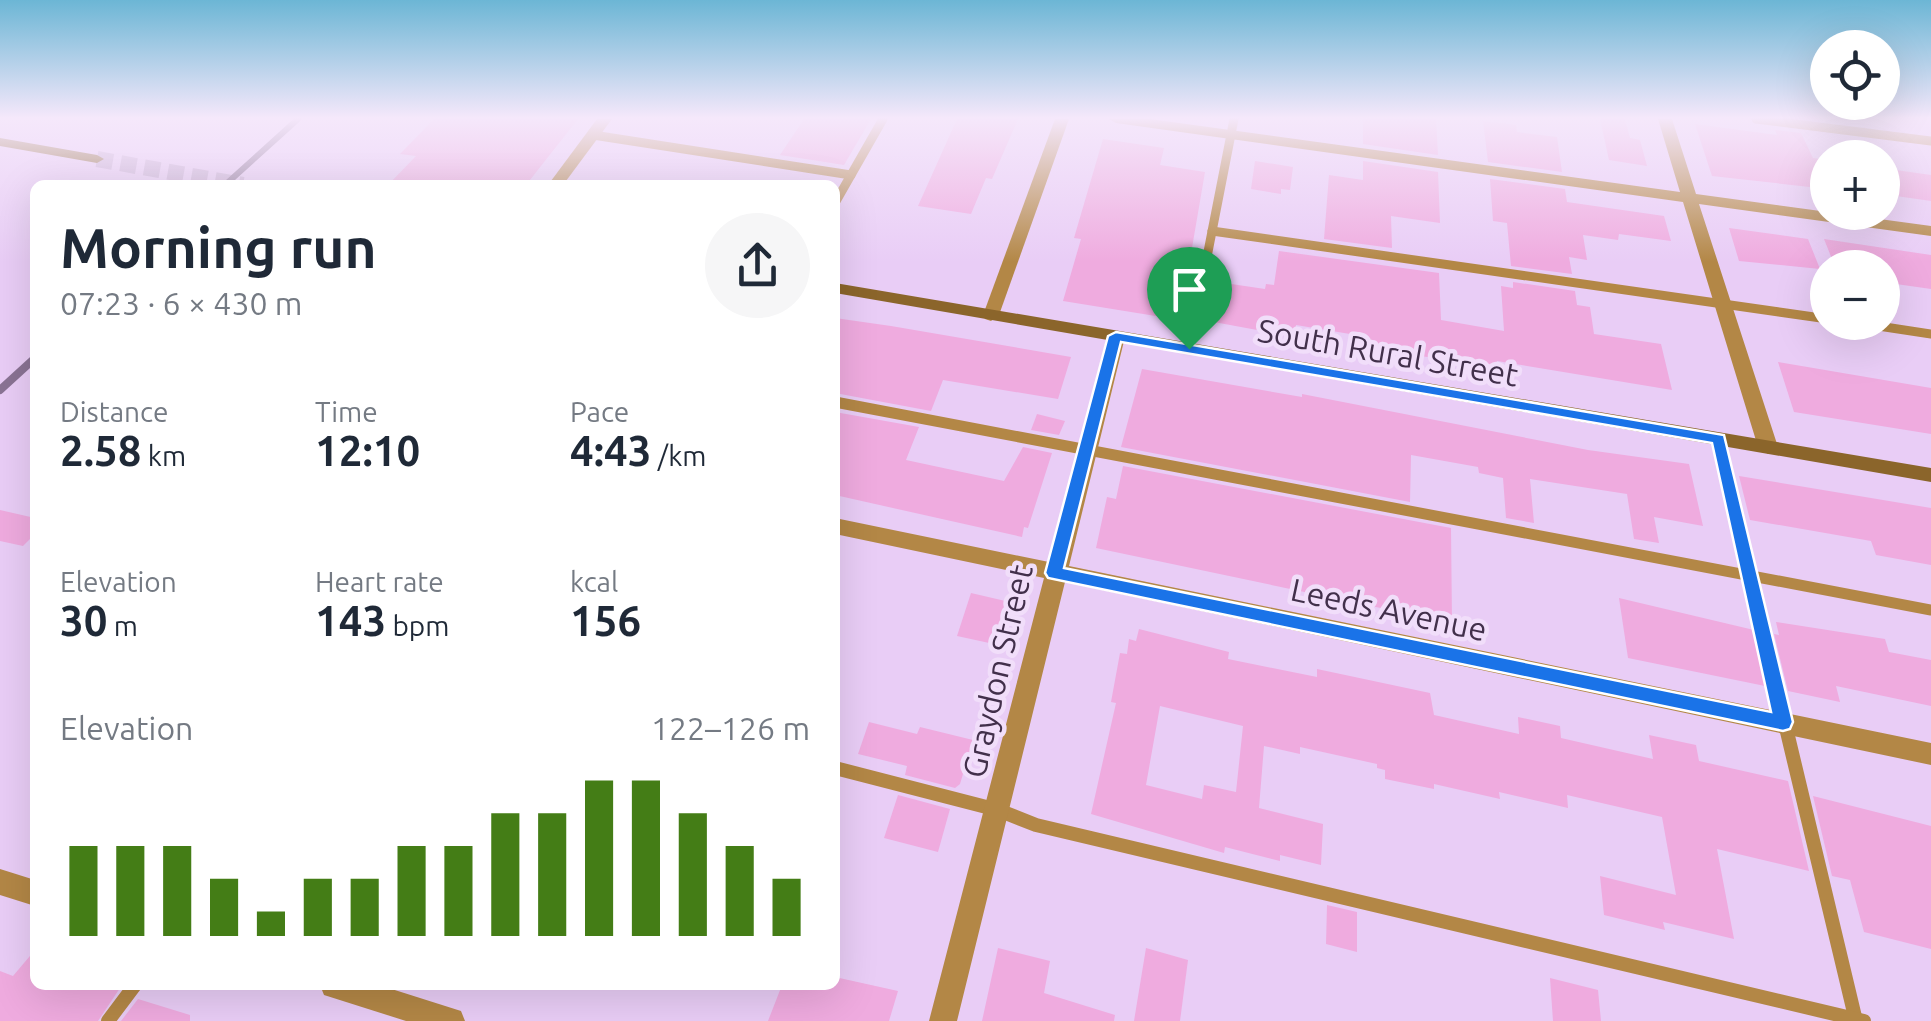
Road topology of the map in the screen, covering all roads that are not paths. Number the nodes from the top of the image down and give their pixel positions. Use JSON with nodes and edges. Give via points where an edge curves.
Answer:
{"nodes":[{"id":1,"x":68,"y":167,"type":"edge"},
{"id":2,"x":797,"y":167,"type":"edge"},
{"id":3,"x":856,"y":167,"type":"edge"},
{"id":4,"x":1045,"y":167,"type":"edge"},
{"id":5,"x":1224,"y":167,"type":"edge"},
{"id":6,"x":1488,"y":167,"type":"edge"},
{"id":7,"x":1680,"y":167,"type":"edge"},
{"id":8,"x":81,"y":169,"type":"tunnel mouth"},
{"id":9,"x":851,"y":175,"type":"junction"},
{"id":10,"x":840,"y":194,"type":"edge"},
{"id":11,"x":1690,"y":198,"type":"junction"},
{"id":12,"x":1212,"y":231,"type":"junction"},
{"id":13,"x":1931,"y":231,"type":"edge"},
{"id":14,"x":840,"y":289,"type":"edge"},
{"id":15,"x":1723,"y":303,"type":"junction"},
{"id":16,"x":991,"y":315,"type":"junction"},
{"id":17,"x":1810,"y":316,"type":"edge"},
{"id":18,"x":1900,"y":329,"type":"edge"},
{"id":19,"x":1931,"y":334,"type":"edge"},
{"id":20,"x":1116,"y":336,"type":"junction"},
{"id":21,"x":1189,"y":349,"type":"junction"},
{"id":22,"x":840,"y":403,"type":"edge"},
{"id":23,"x":1718,"y":438,"type":"junction"},
{"id":24,"x":1768,"y":447,"type":"junction"},
{"id":25,"x":1088,"y":450,"type":"junction"},
{"id":26,"x":1931,"y":475,"type":"edge"},
{"id":27,"x":840,"y":527,"type":"edge"},
{"id":28,"x":1054,"y":573,"type":"junction"},
{"id":29,"x":1750,"y":574,"type":"junction"},
{"id":30,"x":1931,"y":610,"type":"edge"},
{"id":31,"x":1783,"y":722,"type":"junction"},
{"id":32,"x":1931,"y":754,"type":"edge"},
{"id":33,"x":840,"y":769,"type":"edge"},
{"id":34,"x":998,"y":810,"type":"junction"},
{"id":35,"x":0,"y":882,"type":"edge"},
{"id":36,"x":30,"y":891,"type":"edge"},
{"id":37,"x":131,"y":990,"type":"edge"},
{"id":38,"x":350,"y":990,"type":"edge"},
{"id":39,"x":1858,"y":1020,"type":"edge"},
{"id":40,"x":108,"y":1021,"type":"edge"},
{"id":41,"x":451,"y":1021,"type":"edge"},
{"id":42,"x":943,"y":1021,"type":"edge"}],
"edges":[{"from":1,"to":8,"type":"main road"},
{"from":2,"to":9,"type":"lane"},
{"from":3,"to":9,"type":"lane"},
{"from":4,"to":16,"type":"street"},
{"from":5,"to":12,"type":"lane"},
{"from":6,"to":11,"type":"street"},
{"from":7,"to":11,"type":"street"},
{"from":9,"to":10,"type":"lane"},
{"from":11,"to":13,"type":"street"},
{"from":11,"to":15,"type":"street"},
{"from":12,"to":15,"type":"lane"},
{"from":12,"to":21,"type":"lane"},
{"from":14,"to":16,"type":"main road","name":"South Rural Street"},
{"from":15,"to":17,"type":"lane"},
{"from":15,"to":24,"type":"street"},
{"from":16,"to":20,"type":"main road","name":"South Rural Street"},
{"from":18,"to":19,"type":"lane"},
{"from":20,"to":21,"type":"main road","name":"South Rural Street"},
{"from":20,"to":25,"type":"street","name":"Graydon Street"},
{"from":21,"to":23,"type":"main road","name":"South Rural Street"},
{"from":22,"to":25,"type":"lane"},
{"from":23,"to":24,"type":"main road","name":"South Rural Street"},
{"from":23,"to":29,"type":"lane"},
{"from":24,"to":26,"type":"main road","name":"South Rural Street"},
{"from":25,"to":28,"type":"street","name":"Graydon Street"},
{"from":25,"to":29,"type":"lane"},
{"from":27,"to":28,"type":"street","name":"Leeds Avenue"},
{"from":28,"to":31,"type":"street","name":"Leeds Avenue"},
{"from":28,"to":34,"type":"street","name":"Graydon Street"},
{"from":29,"to":30,"type":"lane"},
{"from":29,"to":31,"type":"lane"},
{"from":31,"to":32,"type":"street","name":"Leeds Avenue"},
{"from":31,"to":39,"type":"lane"},
{"from":33,"to":34,"type":"lane"},
{"from":34,"to":39,"type":"lane","via":[[1055,830]]},
{"from":34,"to":42,"type":"street","name":"Graydon Street"},
{"from":35,"to":36,"type":"street"},
{"from":37,"to":40,"type":"lane"},
{"from":38,"to":41,"type":"street"}]}
